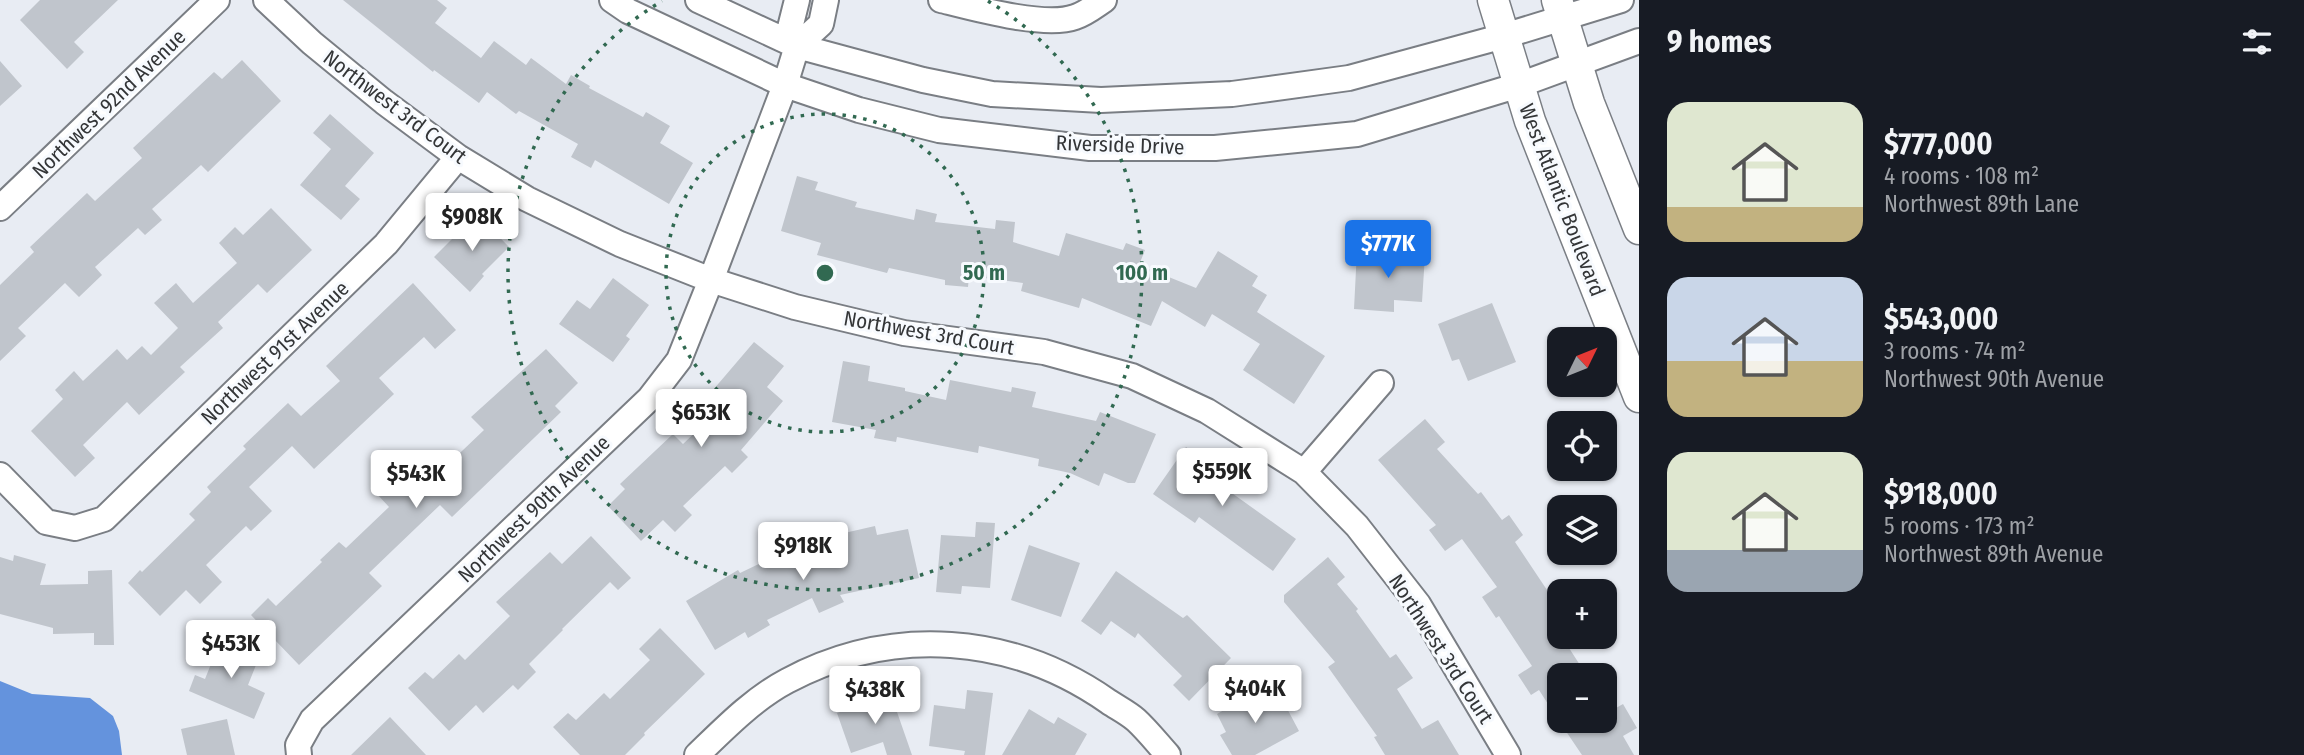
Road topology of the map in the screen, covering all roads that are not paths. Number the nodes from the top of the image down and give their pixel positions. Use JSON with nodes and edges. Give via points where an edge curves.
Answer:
{"nodes":[{"id":1,"x":217,"y":0,"type":"edge"},
{"id":2,"x":266,"y":0,"type":"edge"},
{"id":3,"x":612,"y":0,"type":"edge"},
{"id":4,"x":698,"y":0,"type":"edge"},
{"id":5,"x":797,"y":0,"type":"edge"},
{"id":6,"x":826,"y":0,"type":"edge"},
{"id":7,"x":940,"y":0,"type":"edge"},
{"id":8,"x":1104,"y":0,"type":"edge"},
{"id":9,"x":1493,"y":0,"type":"edge"},
{"id":10,"x":1622,"y":0,"type":"edge"},
{"id":11,"x":1559,"y":9,"type":"edge"},
{"id":12,"x":1504,"y":36,"type":"junction"},
{"id":13,"x":1639,"y":41,"type":"edge"},
{"id":14,"x":797,"y":46,"type":"junction"},
{"id":15,"x":1577,"y":64,"type":"junction"},
{"id":16,"x":785,"y":85,"type":"junction"},
{"id":17,"x":1518,"y":85,"type":"junction"},
{"id":18,"x":457,"y":157,"type":"junction"},
{"id":19,"x":0,"y":208,"type":"edge"},
{"id":20,"x":1639,"y":229,"type":"edge"},
{"id":21,"x":712,"y":280,"type":"junction"},
{"id":22,"x":1381,"y":383,"type":"dead end"},
{"id":23,"x":1639,"y":397,"type":"edge"},
{"id":24,"x":1304,"y":472,"type":"junction"},
{"id":25,"x":0,"y":475,"type":"edge"},
{"id":26,"x":299,"y":750,"type":"edge"},
{"id":27,"x":697,"y":755,"type":"edge"},
{"id":28,"x":1168,"y":755,"type":"edge"},
{"id":29,"x":1508,"y":755,"type":"edge"}],
"edges":[{"from":1,"to":19,"type":"street","name":"Northwest 92nd Avenue"},
{"from":2,"to":18,"type":"street","name":"Northwest 3rd Court","via":[[312,43]]},
{"from":3,"to":16,"type":"street","name":"Riverside Drive"},
{"from":4,"to":14,"type":"street","name":"Riverside Drive"},
{"from":5,"to":14,"type":"street","via":[[790,28]]},
{"from":6,"to":14,"type":"street","via":[[821,24]]},
{"from":7,"to":8,"type":"street","via":[[1052,20],[1076,17]]},
{"from":9,"to":12,"type":"main road","name":"West Atlantic Boulevard"},
{"from":10,"to":11,"type":"street","name":"Riverside Drive"},
{"from":11,"to":12,"type":"street","name":"Riverside Drive"},
{"from":11,"to":15,"type":"main road"},
{"from":12,"to":14,"type":"street","name":"Riverside Drive","via":[[1349,78],[1232,94],[1101,100],[992,94]]},
{"from":12,"to":17,"type":"main road","name":"West Atlantic Boulevard"},
{"from":13,"to":15,"type":"street","name":"Riverside Drive"},
{"from":14,"to":16,"type":"street","name":"Northwest 90th Avenue"},
{"from":15,"to":17,"type":"street","name":"Riverside Drive"},
{"from":15,"to":20,"type":"main road"},
{"from":16,"to":17,"type":"street","name":"Riverside Drive","via":[[939,130],[1090,148],[1215,148],[1357,134]]},
{"from":16,"to":21,"type":"street","name":"Northwest 90th Avenue"},
{"from":17,"to":23,"type":"main road","name":"West Atlantic Boulevard"},
{"from":18,"to":21,"type":"street","name":"Northwest 3rd Court","via":[[527,199],[620,244]]},
{"from":18,"to":25,"type":"street","name":"Northwest 91st Avenue","via":[[386,244],[104,519],[75,528],[46,522]]},
{"from":21,"to":24,"type":"street","name":"Northwest 3rd Court","via":[[795,307],[892,330],[1044,352],[1132,376],[1208,411]]},
{"from":21,"to":26,"type":"street","name":"Northwest 90th Avenue","via":[[679,359],[649,399],[312,720]]},
{"from":22,"to":24,"type":"street"},
{"from":24,"to":29,"type":"street","name":"Northwest 3rd Court","via":[[1357,526],[1418,604]]},
{"from":27,"to":28,"type":"street","via":[[738,715],[785,681],[839,657],[899,645],[949,644],[1035,662],[1082,683],[1135,720]]}]}
